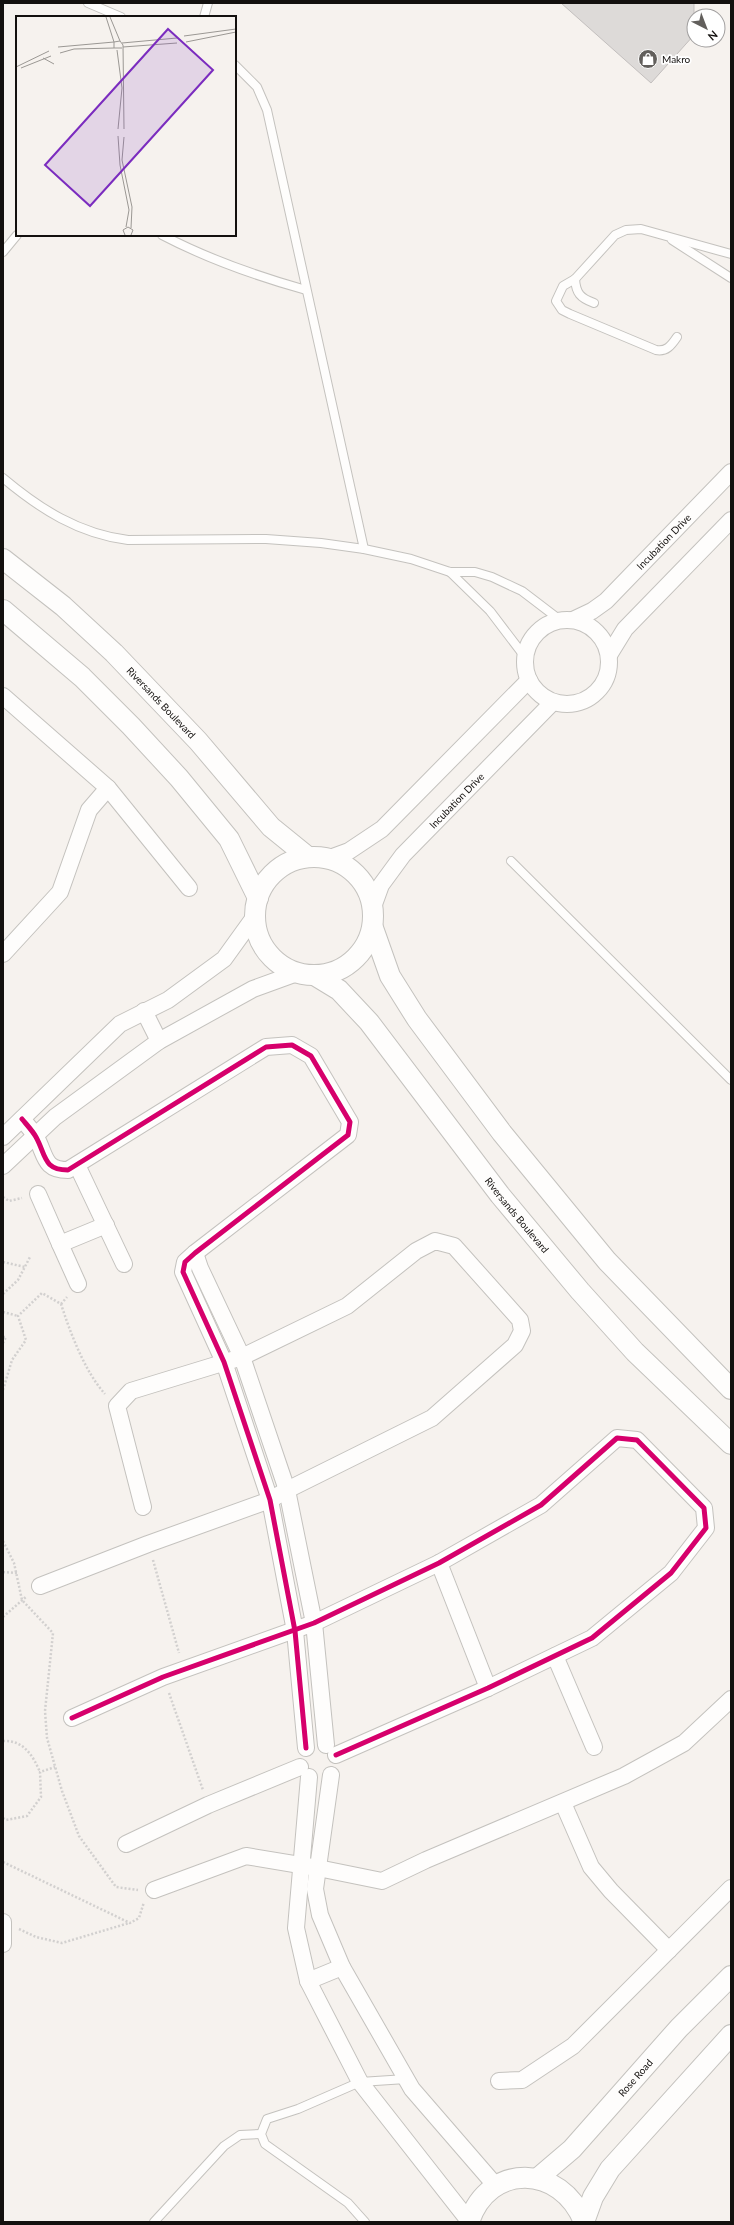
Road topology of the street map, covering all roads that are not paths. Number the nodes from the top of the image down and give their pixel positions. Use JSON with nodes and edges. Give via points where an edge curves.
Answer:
{"nodes":[{"id":1,"x":88,"y":3,"type":"edge"},
{"id":2,"x":208,"y":3,"type":"edge"},
{"id":3,"x":119,"y":16,"type":"edge"},
{"id":4,"x":204,"y":16,"type":"edge"},
{"id":5,"x":236,"y":66,"type":"edge"},
{"id":6,"x":16,"y":236,"type":"edge"},
{"id":7,"x":164,"y":236,"type":"edge"},
{"id":8,"x":665,"y":236,"type":"junction"},
{"id":9,"x":3,"y":252,"type":"edge"},
{"id":10,"x":731,"y":254,"type":"edge"},
{"id":11,"x":731,"y":278,"type":"edge"},
{"id":12,"x":575,"y":279,"type":"junction"},
{"id":13,"x":306,"y":290,"type":"junction"},
{"id":14,"x":594,"y":303,"type":"dead end"},
{"id":15,"x":676,"y":337,"type":"dead end"},
{"id":16,"x":731,"y":472,"type":"edge"},
{"id":17,"x":3,"y":478,"type":"edge"},
{"id":18,"x":731,"y":520,"type":"edge"},
{"id":19,"x":364,"y":549,"type":"junction"},
{"id":20,"x":3,"y":559,"type":"edge"},
{"id":21,"x":450,"y":572,"type":"junction"},
{"id":22,"x":3,"y":610,"type":"edge"},
{"id":23,"x":566,"y":620,"type":"junction"},
{"id":24,"x":609,"y":654,"type":"junction"},
{"id":25,"x":525,"y":657,"type":"junction"},
{"id":26,"x":529,"y":680,"type":"junction"},
{"id":27,"x":3,"y":696,"type":"edge"},
{"id":28,"x":553,"y":702,"type":"junction"},
{"id":29,"x":108,"y":788,"type":"junction"},
{"id":30,"x":308,"y":857,"type":"junction"},
{"id":31,"x":330,"y":858,"type":"junction"},
{"id":32,"x":511,"y":861,"type":"dead end"},
{"id":33,"x":189,"y":888,"type":"dead end"},
{"id":34,"x":257,"y":907,"type":"junction"},
{"id":35,"x":373,"y":907,"type":"junction"},
{"id":36,"x":373,"y":928,"type":"junction"},
{"id":37,"x":3,"y":954,"type":"edge"},
{"id":38,"x":306,"y":974,"type":"junction"},
{"id":39,"x":144,"y":1011,"type":"junction"},
{"id":40,"x":159,"y":1041,"type":"junction"},
{"id":41,"x":731,"y":1080,"type":"edge"},
{"id":42,"x":22,"y":1119,"type":"junction"},
{"id":43,"x":35,"y":1135,"type":"junction"},
{"id":44,"x":3,"y":1137,"type":"edge"},
{"id":45,"x":77,"y":1165,"type":"junction"},
{"id":46,"x":3,"y":1166,"type":"edge"},
{"id":47,"x":38,"y":1194,"type":"dead end"},
{"id":48,"x":106,"y":1225,"type":"junction"},
{"id":49,"x":60,"y":1244,"type":"junction"},
{"id":50,"x":195,"y":1253,"type":"junction"},
{"id":51,"x":124,"y":1264,"type":"dead end"},
{"id":52,"x":78,"y":1284,"type":"dead end"},
{"id":53,"x":242,"y":1357,"type":"junction"},
{"id":54,"x":224,"y":1362,"type":"junction"},
{"id":55,"x":731,"y":1389,"type":"edge"},
{"id":56,"x":731,"y":1444,"type":"edge"},
{"id":57,"x":287,"y":1490,"type":"junction"},
{"id":58,"x":270,"y":1500,"type":"junction"},
{"id":59,"x":143,"y":1507,"type":"dead end"},
{"id":60,"x":439,"y":1563,"type":"junction"},
{"id":61,"x":40,"y":1586,"type":"road end"},
{"id":62,"x":314,"y":1623,"type":"junction"},
{"id":63,"x":295,"y":1631,"type":"junction"},
{"id":64,"x":555,"y":1656,"type":"junction"},
{"id":65,"x":488,"y":1688,"type":"junction"},
{"id":66,"x":731,"y":1699,"type":"edge"},
{"id":67,"x":72,"y":1718,"type":"dead end"},
{"id":68,"x":594,"y":1747,"type":"dead end"},
{"id":69,"x":306,"y":1748,"type":"junction"},
{"id":70,"x":331,"y":1750,"type":"junction"},
{"id":71,"x":304,"y":1772,"type":"junction"},
{"id":72,"x":331,"y":1775,"type":"junction"},
{"id":73,"x":563,"y":1802,"type":"junction"},
{"id":74,"x":126,"y":1844,"type":"dead end"},
{"id":75,"x":300,"y":1866,"type":"junction"},
{"id":76,"x":318,"y":1868,"type":"junction"},
{"id":77,"x":731,"y":1888,"type":"edge"},
{"id":78,"x":150,"y":1894,"type":"road end"},
{"id":79,"x":3,"y":1922,"type":"edge"},
{"id":80,"x":3,"y":1944,"type":"edge"},
{"id":81,"x":669,"y":1950,"type":"junction"},
{"id":82,"x":342,"y":1966,"type":"junction"},
{"id":83,"x":731,"y":1976,"type":"edge"},
{"id":84,"x":308,"y":1981,"type":"junction"},
{"id":85,"x":731,"y":2035,"type":"edge"},
{"id":86,"x":406,"y":2079,"type":"junction"},
{"id":87,"x":499,"y":2080,"type":"dead end"},
{"id":88,"x":360,"y":2082,"type":"junction"},
{"id":89,"x":261,"y":2134,"type":"junction"},
{"id":90,"x":538,"y":2178,"type":"junction"},
{"id":91,"x":496,"y":2186,"type":"junction"},
{"id":92,"x":154,"y":2222,"type":"edge"},
{"id":93,"x":365,"y":2222,"type":"edge"},
{"id":94,"x":469,"y":2222,"type":"edge"},
{"id":95,"x":584,"y":2222,"type":"edge"}],
"edges":[{"from":1,"to":3,"type":"lane"},
{"from":2,"to":4,"type":"lane"},
{"from":5,"to":13,"type":"lane","via":[[257,87],[267,110]]},
{"from":6,"to":9,"type":"lane"},
{"from":7,"to":13,"type":"lane","via":[[261,278]]},
{"from":8,"to":10,"type":"lane"},
{"from":8,"to":11,"type":"lane"},
{"from":8,"to":12,"type":"lane","via":[[641,229],[621,232],[610,240]]},
{"from":12,"to":14,"type":"lane","via":[[576,292]]},
{"from":12,"to":15,"type":"lane","via":[[563,286],[558,293],[556,301],[562,310],[656,350],[667,349]]},
{"from":13,"to":19,"type":"lane"},
{"from":16,"to":23,"type":"street","name":"Incubation Drive","via":[[606,601],[592,612]]},
{"from":17,"to":19,"type":"lane","via":[[25,496],[72,525],[106,537],[128,540],[266,539]]},
{"from":18,"to":24,"type":"street","via":[[625,629]]},
{"from":19,"to":21,"type":"lane","via":[[411,559]]},
{"from":20,"to":30,"type":"street","name":"Riversands Boulevard","via":[[63,606],[114,653],[198,741],[271,826]]},
{"from":21,"to":23,"type":"lane","via":[[475,572],[508,583]]},
{"from":21,"to":25,"type":"lane","via":[[490,611]]},
{"from":22,"to":34,"type":"street","via":[[82,677],[179,778],[229,839]]},
{"from":23,"to":24,"type":"street","via":[[586,624],[597,631],[605,642]]},
{"from":23,"to":25,"type":"street","via":[[547,625],[536,633]]},
{"from":24,"to":28,"type":"street","via":[[609,669],[604,683],[595,694],[582,702],[568,705]]},
{"from":25,"to":26,"type":"street","via":[[525,670]]},
{"from":26,"to":28,"type":"street","via":[[540,695]]},
{"from":26,"to":31,"type":"street","via":[[382,829],[349,851]]},
{"from":27,"to":29,"type":"street"},
{"from":28,"to":35,"type":"street","name":"Incubation Drive","via":[[403,855],[382,885]]},
{"from":29,"to":33,"type":"street"},
{"from":29,"to":37,"type":"street","via":[[89,810],[60,892]]},
{"from":30,"to":31,"type":"street"},
{"from":30,"to":34,"type":"street","via":[[292,861],[277,870],[266,882]]},
{"from":31,"to":35,"type":"street","via":[[346,865],[359,876],[368,891]]},
{"from":32,"to":41,"type":"lane"},
{"from":34,"to":38,"type":"street","via":[[258,935],[266,952],[280,965]]},
{"from":34,"to":39,"type":"street","via":[[224,958],[168,1000]]},
{"from":35,"to":36,"type":"street"},
{"from":36,"to":38,"type":"street","via":[[366,946],[353,962],[335,972]]},
{"from":36,"to":55,"type":"street","via":[[390,976],[417,1019],[502,1133],[607,1261]]},
{"from":38,"to":40,"type":"street","via":[[253,989]]},
{"from":38,"to":56,"type":"street","name":"Riversands Boulevard","via":[[339,990],[370,1022],[491,1183],[580,1291],[635,1352]]},
{"from":39,"to":40,"type":"street"},
{"from":39,"to":42,"type":"street","via":[[120,1024]]},
{"from":40,"to":43,"type":"street","via":[[55,1117]]},
{"from":42,"to":43,"type":"street"},
{"from":42,"to":44,"type":"street"},
{"from":43,"to":45,"type":"street","via":[[48,1165],[58,1170],[68,1170]]},
{"from":43,"to":46,"type":"street"},
{"from":45,"to":48,"type":"street"},
{"from":45,"to":50,"type":"street","via":[[266,1047],[292,1045],[310,1056],[350,1122],[348,1135]]},
{"from":47,"to":49,"type":"street"},
{"from":48,"to":49,"type":"street"},
{"from":48,"to":51,"type":"street"},
{"from":49,"to":52,"type":"street"},
{"from":50,"to":53,"type":"street"},
{"from":50,"to":54,"type":"street","via":[[185,1262],[183,1272]]},
{"from":53,"to":54,"type":"street"},
{"from":53,"to":57,"type":"street"},
{"from":53,"to":57,"type":"street","via":[[346,1306],[416,1251],[435,1242],[454,1246],[520,1320],[522,1331],[515,1345],[432,1418]]},
{"from":54,"to":58,"type":"street"},
{"from":54,"to":59,"type":"street","via":[[131,1391],[117,1406]]},
{"from":57,"to":58,"type":"street"},
{"from":57,"to":62,"type":"street"},
{"from":58,"to":61,"type":"street"},
{"from":58,"to":63,"type":"street"},
{"from":60,"to":62,"type":"street"},
{"from":60,"to":64,"type":"street","via":[[541,1504],[617,1438],[637,1440],[704,1508],[706,1528],[671,1573],[592,1638]]},
{"from":60,"to":65,"type":"street"},
{"from":62,"to":63,"type":"street"},
{"from":62,"to":70,"type":"street"},
{"from":63,"to":67,"type":"street","via":[[163,1677]]},
{"from":63,"to":69,"type":"street"},
{"from":64,"to":65,"type":"street"},
{"from":64,"to":68,"type":"street"},
{"from":65,"to":70,"type":"street"},
{"from":66,"to":73,"type":"street","via":[[684,1744],[624,1776]]},
{"from":69,"to":70,"type":"street","via":[[319,1743]]},
{"from":69,"to":71,"type":"street","via":[[302,1754]]},
{"from":70,"to":72,"type":"street","via":[[336,1764]]},
{"from":71,"to":72,"type":"street","via":[[318,1780]]},
{"from":71,"to":74,"type":"street","via":[[208,1805]]},
{"from":71,"to":75,"type":"street"},
{"from":72,"to":76,"type":"street"},
{"from":73,"to":76,"type":"street","via":[[382,1881]]},
{"from":73,"to":81,"type":"street","via":[[591,1867]]},
{"from":75,"to":76,"type":"street"},
{"from":75,"to":78,"type":"street","via":[[246,1856]]},
{"from":75,"to":84,"type":"street","via":[[296,1928]]},
{"from":76,"to":82,"type":"street","via":[[315,1889],[320,1915]]},
{"from":77,"to":81,"type":"street"},
{"from":79,"to":80,"type":"street"},
{"from":81,"to":87,"type":"street","via":[[574,2046],[522,2080]]},
{"from":82,"to":84,"type":"street"},
{"from":82,"to":86,"type":"street"},
{"from":83,"to":90,"type":"street","name":"Rose Road","via":[[679,2028],[572,2149]]},
{"from":84,"to":88,"type":"street"},
{"from":85,"to":95,"type":"street","via":[[610,2169],[593,2198]]},
{"from":86,"to":88,"type":"lane"},
{"from":86,"to":91,"type":"street"},
{"from":88,"to":89,"type":"lane","via":[[298,2109],[267,2119]]},
{"from":88,"to":94,"type":"street"},
{"from":89,"to":92,"type":"lane","via":[[240,2135],[224,2146]]},
{"from":89,"to":93,"type":"lane","via":[[265,2144],[348,2203]]},
{"from":90,"to":91,"type":"street","via":[[510,2180]]},
{"from":90,"to":95,"type":"street","via":[[567,2193],[577,2206]]},
{"from":91,"to":94,"type":"street","via":[[484,2195],[475,2207]]}]}
